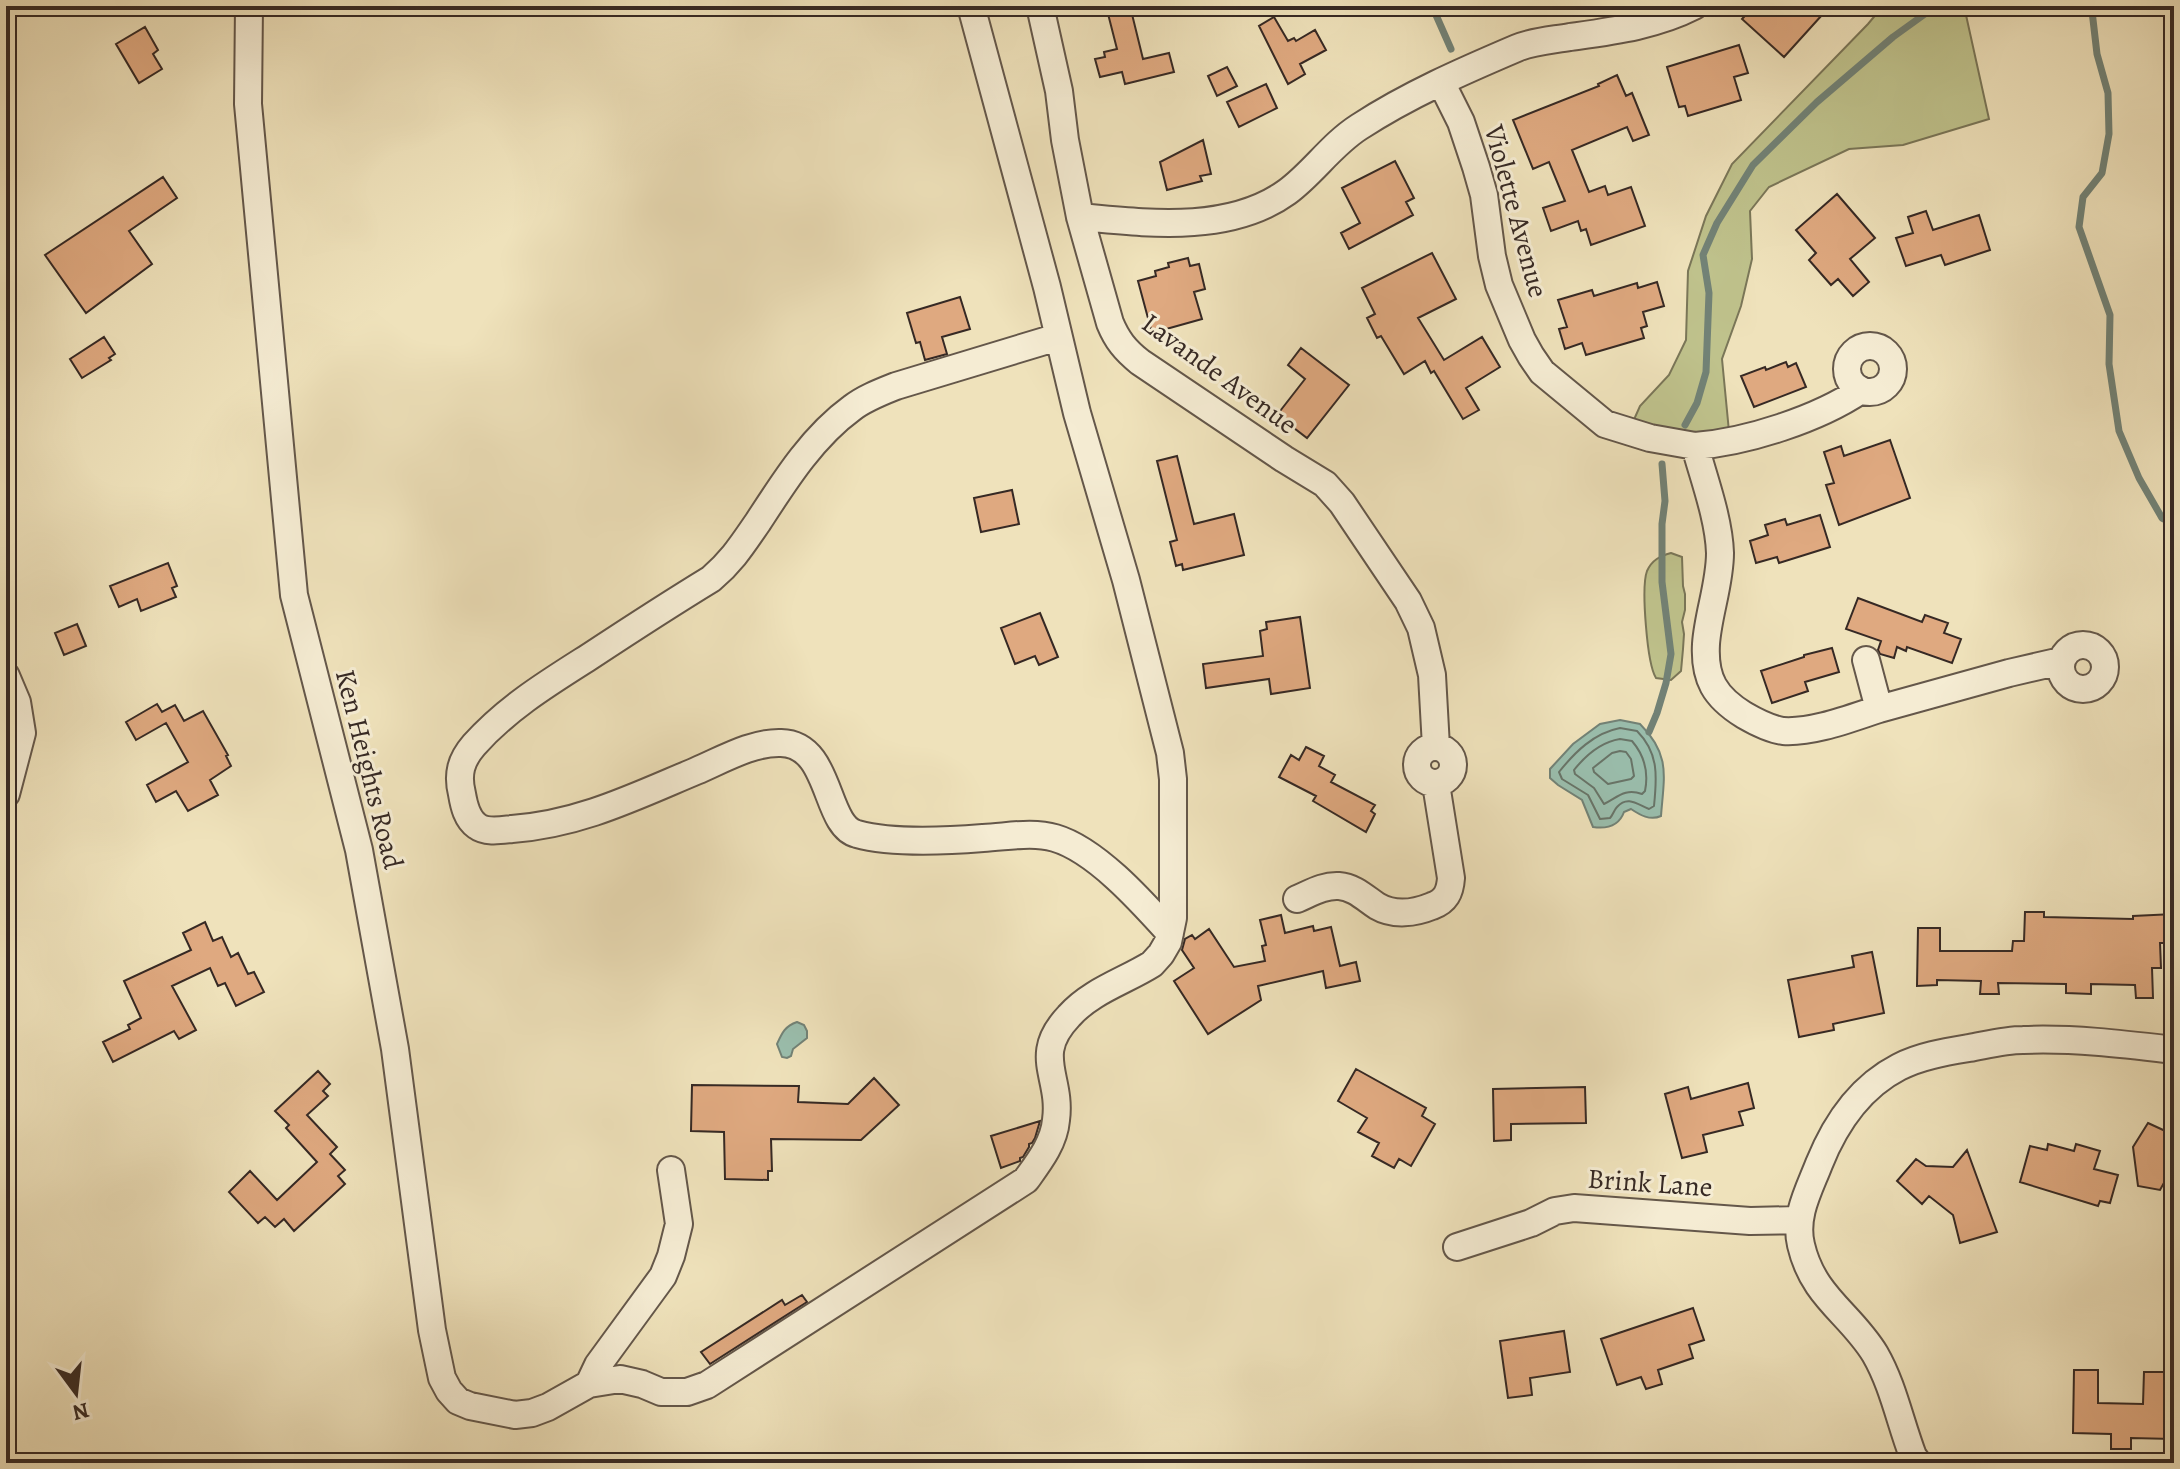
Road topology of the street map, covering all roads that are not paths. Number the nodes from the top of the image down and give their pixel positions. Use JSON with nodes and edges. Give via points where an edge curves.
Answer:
{"nodes":[{"id":1,"x":249,"y":6,"type":"edge"},
{"id":2,"x":971,"y":6,"type":"edge"},
{"id":3,"x":1040,"y":6,"type":"edge"},
{"id":4,"x":1694,"y":6,"type":"edge"},
{"id":5,"x":1441,"y":82,"type":"junction"},
{"id":6,"x":1080,"y":217,"type":"junction"},
{"id":7,"x":1058,"y":337,"type":"junction"},
{"id":8,"x":1861,"y":390,"type":"dead end"},
{"id":9,"x":1695,"y":446,"type":"junction"},
{"id":10,"x":1866,"y":660,"type":"dead end"},
{"id":11,"x":2061,"y":661,"type":"dead end"},
{"id":12,"x":6,"y":676,"type":"edge"},
{"id":13,"x":1879,"y":709,"type":"junction"},
{"id":14,"x":6,"y":794,"type":"edge"},
{"id":15,"x":1297,"y":899,"type":"dead end"},
{"id":16,"x":1170,"y":933,"type":"junction"},
{"id":17,"x":2174,"y":1050,"type":"edge"},
{"id":18,"x":671,"y":1170,"type":"dead end"},
{"id":19,"x":1798,"y":1220,"type":"junction"},
{"id":20,"x":1457,"y":1247,"type":"dead end"},
{"id":21,"x":589,"y":1384,"type":"junction"},
{"id":22,"x":1918,"y":1463,"type":"edge"}],
"edges":[{"from":1,"to":21,"type":"street","name":"Ken Heights Road","via":[[251,150],[294,595],[368,892],[439,1367],[458,1401],[515,1415],[548,1407]]},
{"from":2,"to":7,"type":"street"},
{"from":3,"to":6,"type":"street","name":"Lavande Avenue"},
{"from":4,"to":5,"type":"street","via":[[1660,21],[1521,46]]},
{"from":5,"to":6,"type":"street","via":[[1358,128],[1268,203],[1187,223]]},
{"from":5,"to":9,"type":"street","name":"Violette Avenue","via":[[1461,122],[1484,195],[1499,285],[1542,372],[1605,424]]},
{"from":6,"to":15,"type":"street","name":"Lavande Avenue","via":[[1110,323],[1126,351],[1325,484],[1421,628],[1432,675],[1436,747],[1449,754],[1453,769],[1436,784],[1450,887],[1444,899],[1425,909],[1397,912],[1339,886]]},
{"from":7,"to":16,"type":"street","via":[[1170,753]]},
{"from":7,"to":16,"type":"street","via":[[896,386],[851,408],[798,464],[729,564],[506,713],[465,756],[461,794],[471,820],[483,829],[542,826],[623,803],[765,744],[791,743],[812,759],[845,825],[855,834],[946,841],[1031,834],[1059,838],[1103,866]]},
{"from":8,"to":9,"type":"street","name":"Violette Avenue","via":[[1800,420],[1730,442]]},
{"from":9,"to":13,"type":"street","via":[[1719,543],[1719,577],[1706,643],[1714,689],[1757,723],[1784,731]]},
{"from":10,"to":13,"type":"street"},
{"from":11,"to":13,"type":"street"},
{"from":12,"to":14,"type":"street","via":[[22,733]]},
{"from":16,"to":21,"type":"street","via":[[1152,964],[1082,1003],[1051,1040],[1056,1121],[1045,1154],[1026,1180],[707,1385],[661,1392],[620,1379]]},
{"from":17,"to":19,"type":"street","via":[[2088,1040],[2019,1040],[1947,1051],[1899,1067],[1846,1112]]},
{"from":18,"to":21,"type":"street","via":[[679,1224],[671,1256],[663,1276]]},
{"from":19,"to":20,"type":"street","name":"Brink Lane","via":[[1574,1208]]},
{"from":19,"to":22,"type":"street","via":[[1811,1272],[1876,1357]]}]}
